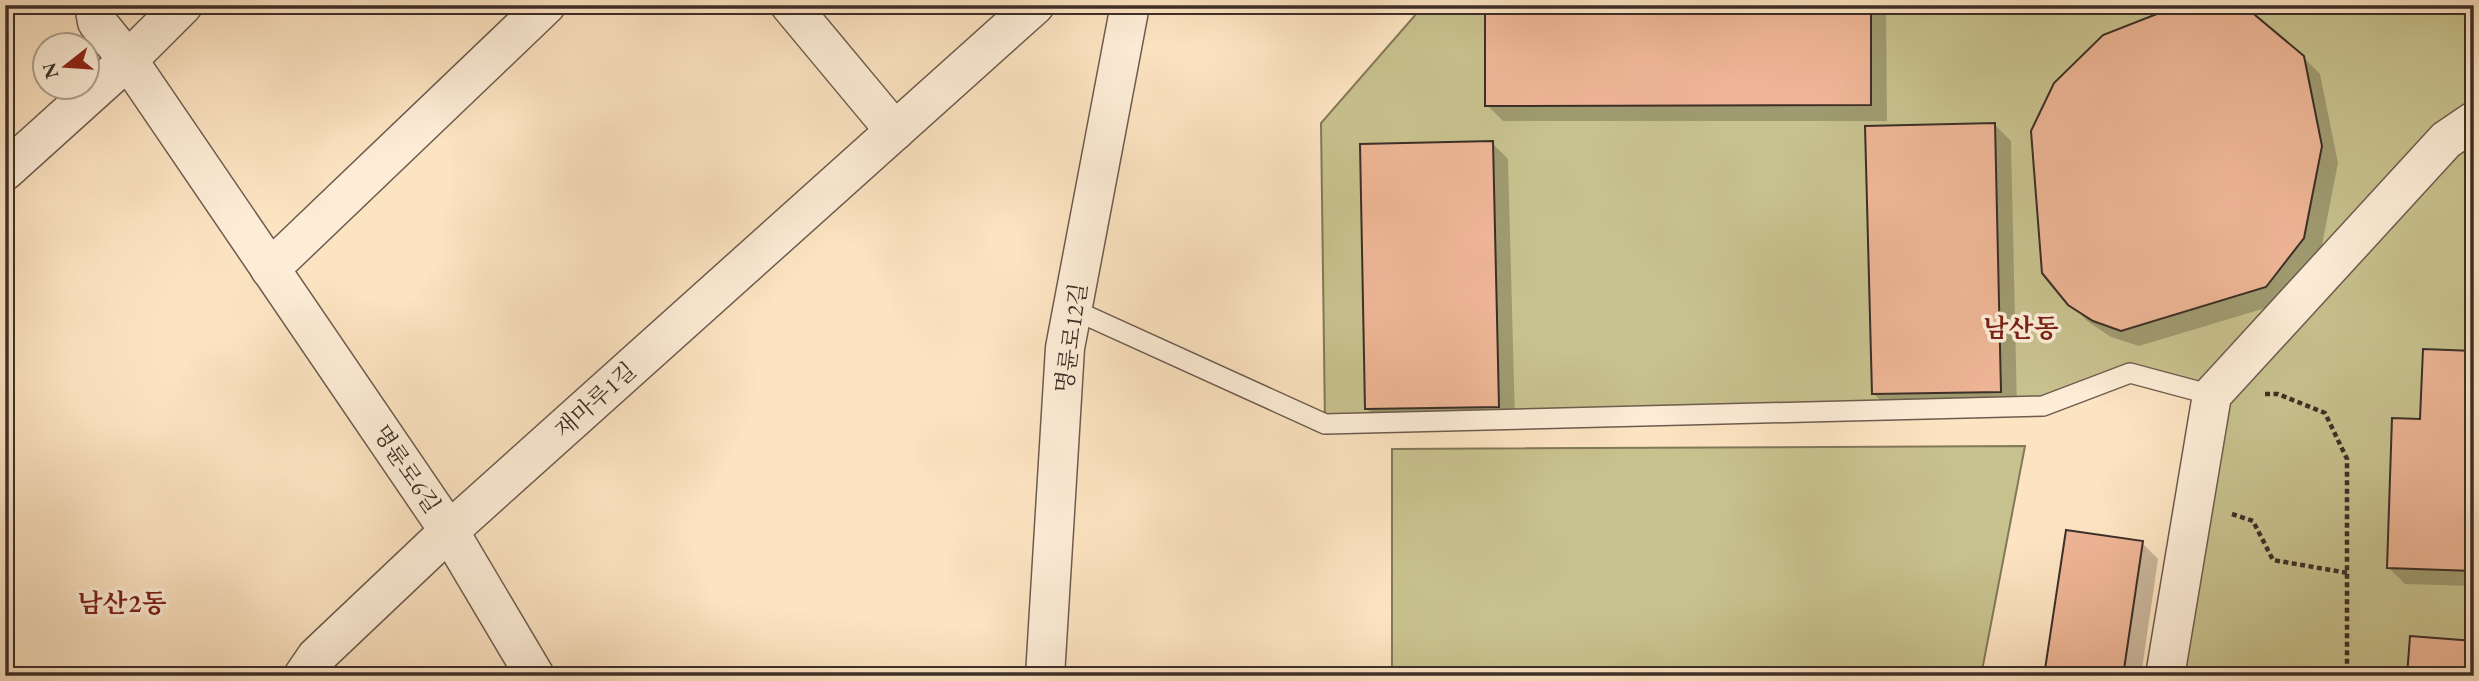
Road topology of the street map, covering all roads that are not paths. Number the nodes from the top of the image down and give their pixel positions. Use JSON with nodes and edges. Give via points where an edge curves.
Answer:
{"nodes":[{"id":1,"x":94,"y":5,"type":"edge"},
{"id":2,"x":183,"y":5,"type":"edge"},
{"id":3,"x":546,"y":5,"type":"edge"},
{"id":4,"x":790,"y":5,"type":"edge"},
{"id":5,"x":1035,"y":5,"type":"edge"},
{"id":6,"x":1130,"y":5,"type":"edge"},
{"id":7,"x":128,"y":60,"type":"junction"},
{"id":8,"x":2474,"y":121,"type":"edge"},
{"id":9,"x":895,"y":131,"type":"junction"},
{"id":10,"x":5,"y":171,"type":"edge"},
{"id":11,"x":270,"y":269,"type":"junction"},
{"id":12,"x":1072,"y":309,"type":"junction"},
{"id":13,"x":2212,"y":395,"type":"junction"},
{"id":14,"x":449,"y":531,"type":"junction"},
{"id":15,"x":303,"y":676,"type":"edge"},
{"id":16,"x":535,"y":676,"type":"edge"},
{"id":17,"x":1045,"y":676,"type":"edge"},
{"id":18,"x":2165,"y":676,"type":"edge"}],
"edges":[{"from":1,"to":7,"type":"street","name":"명륜로6길","via":[[97,22]]},
{"from":2,"to":7,"type":"street"},
{"from":3,"to":11,"type":"street"},
{"from":4,"to":9,"type":"street"},
{"from":5,"to":9,"type":"street","name":"재마루1길"},
{"from":6,"to":12,"type":"street","name":"명륜로12길"},
{"from":7,"to":10,"type":"street"},
{"from":7,"to":11,"type":"street","name":"명륜로6길"},
{"from":8,"to":13,"type":"street","via":[[2446,140]]},
{"from":9,"to":14,"type":"street","name":"재마루1길"},
{"from":11,"to":14,"type":"street","name":"명륜로6길"},
{"from":12,"to":13,"type":"lane","via":[[1325,424],[2043,406],[2130,373]]},
{"from":12,"to":17,"type":"street","name":"명륜로12길","via":[[1065,348]]},
{"from":13,"to":18,"type":"street"},
{"from":14,"to":15,"type":"street","name":"재마루1길","via":[[316,657]]},
{"from":14,"to":16,"type":"street","name":"명륜로6길"}]}
